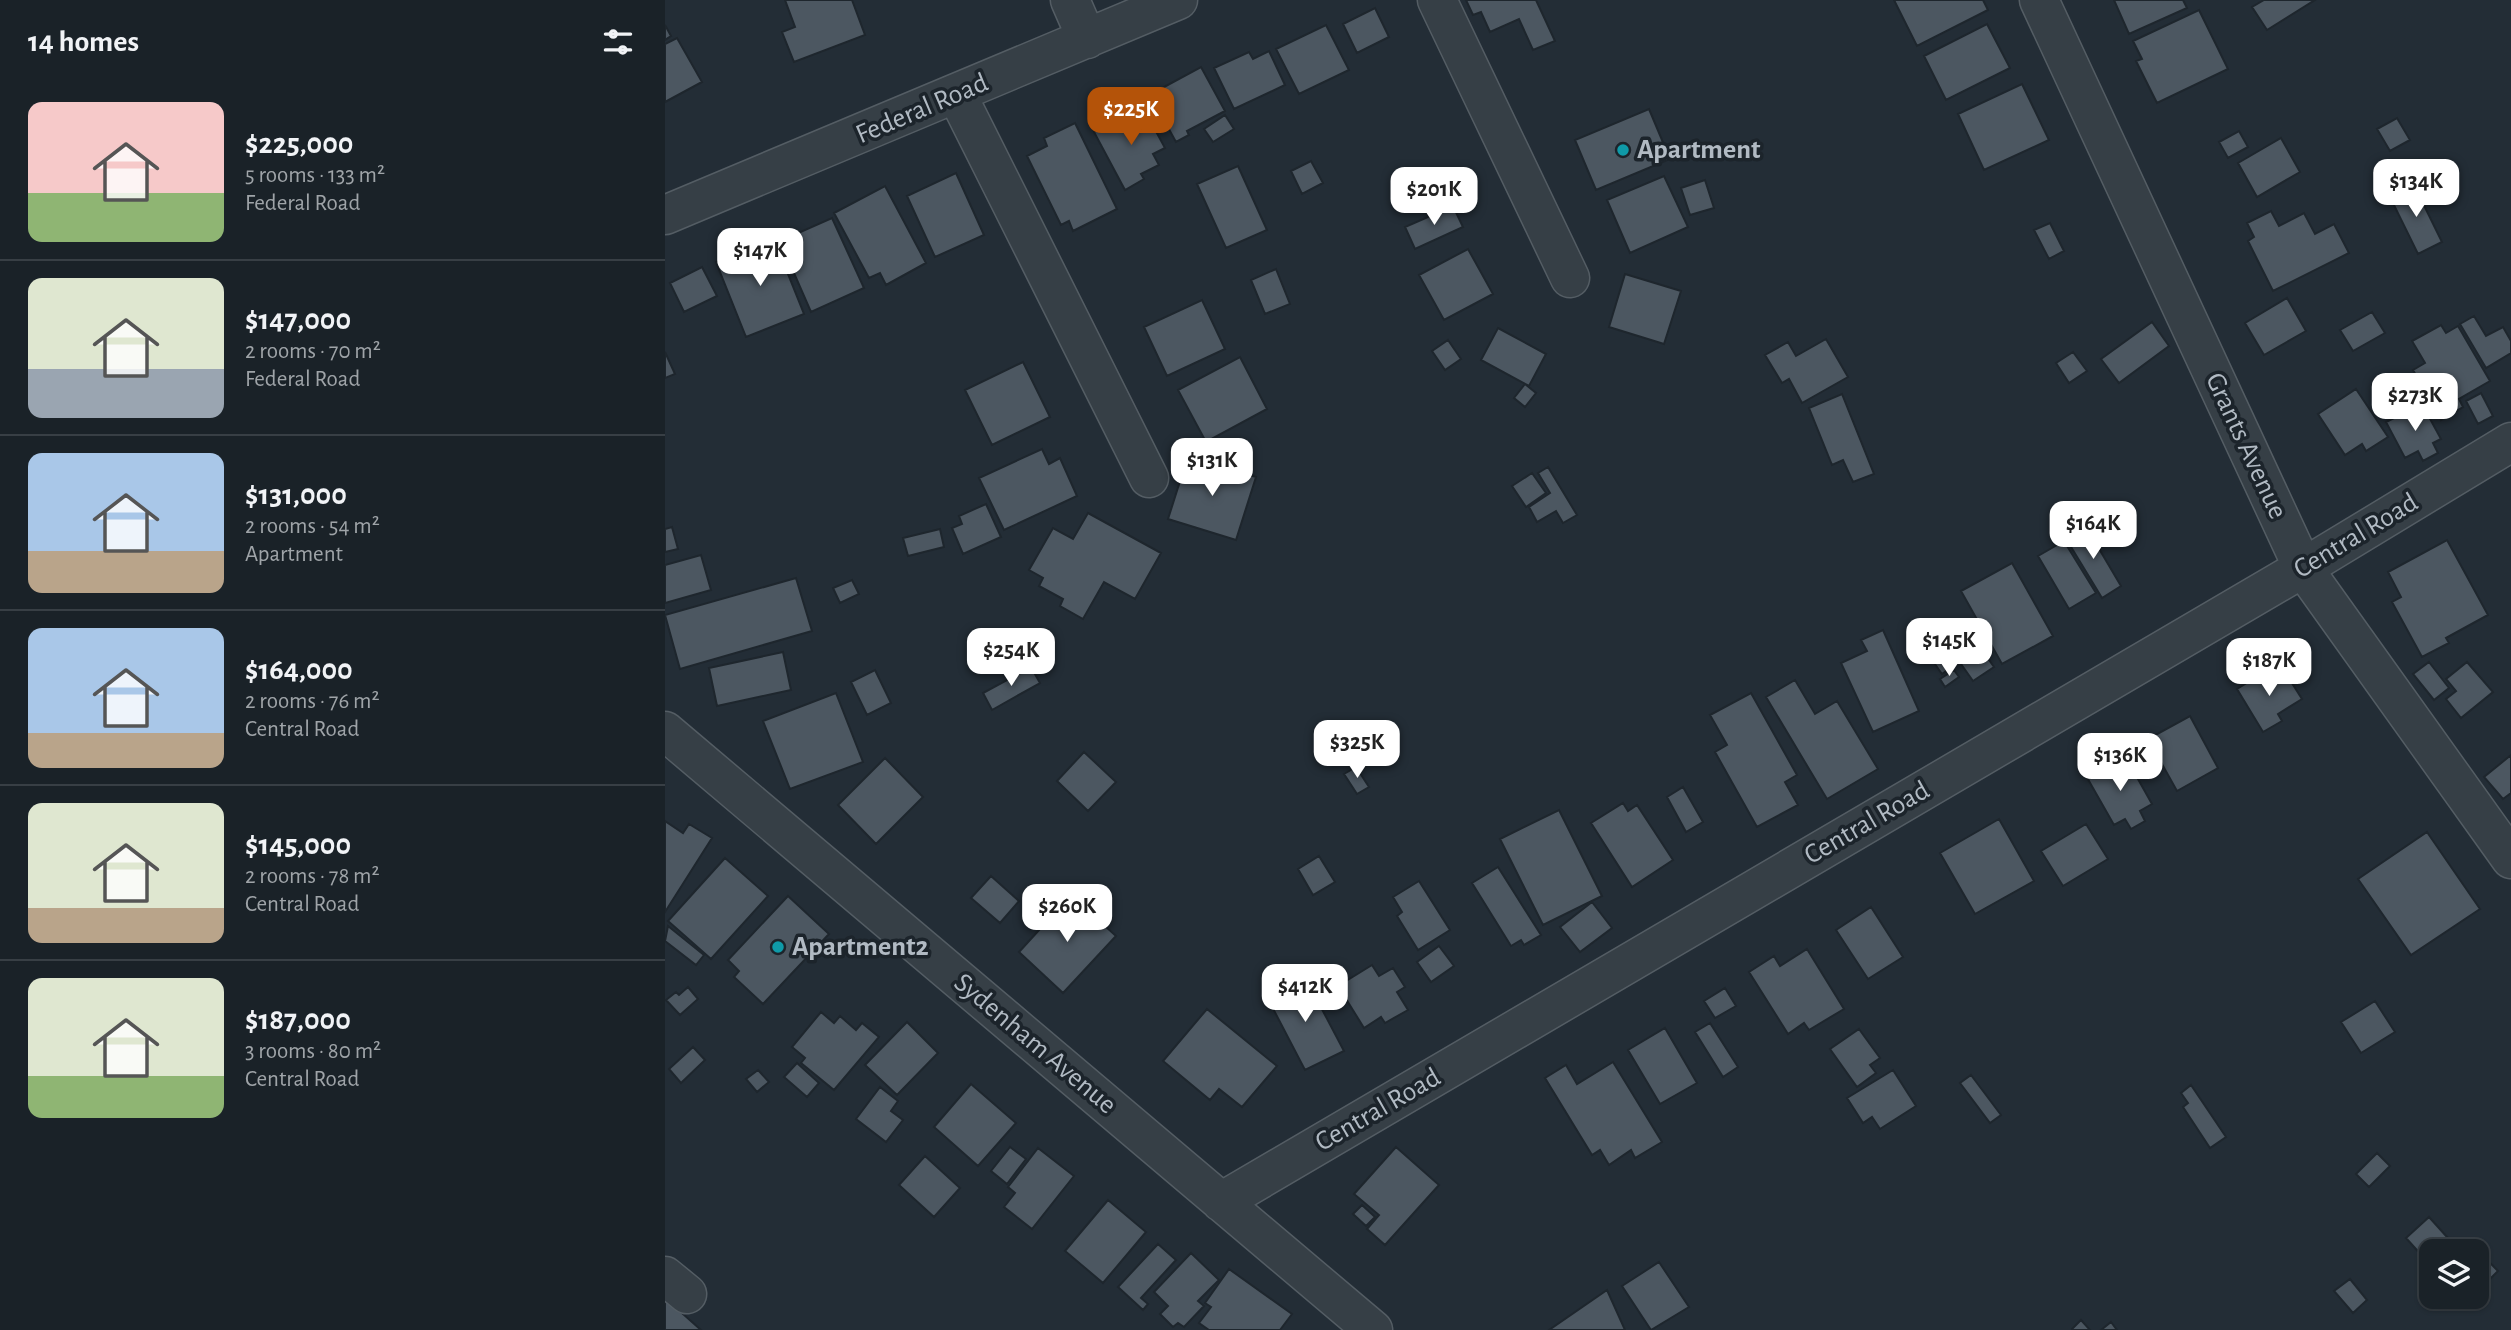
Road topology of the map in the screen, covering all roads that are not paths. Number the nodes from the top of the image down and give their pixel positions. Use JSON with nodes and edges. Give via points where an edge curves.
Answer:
{"nodes":[{"id":1,"x":1070,"y":0,"type":"edge"},
{"id":2,"x":1178,"y":0,"type":"edge"},
{"id":3,"x":1437,"y":0,"type":"edge"},
{"id":4,"x":2039,"y":0,"type":"edge"},
{"id":5,"x":1087,"y":39,"type":"junction"},
{"id":6,"x":957,"y":95,"type":"junction"},
{"id":7,"x":665,"y":215,"type":"edge"},
{"id":8,"x":1570,"y":278,"type":"dead end"},
{"id":9,"x":2511,"y":442,"type":"edge"},
{"id":10,"x":1149,"y":478,"type":"dead end"},
{"id":11,"x":2303,"y":568,"type":"junction"},
{"id":12,"x":665,"y":731,"type":"edge"},
{"id":13,"x":2511,"y":859,"type":"edge"},
{"id":14,"x":1221,"y":1202,"type":"junction"},
{"id":15,"x":1373,"y":1330,"type":"edge"}],
"edges":[{"from":1,"to":5,"type":"street"},
{"from":2,"to":5,"type":"street","name":"Federal Road"},
{"from":3,"to":8,"type":"street"},
{"from":4,"to":11,"type":"street","name":"Grants Avenue"},
{"from":5,"to":6,"type":"street","name":"Federal Road"},
{"from":6,"to":7,"type":"street","name":"Federal Road"},
{"from":6,"to":10,"type":"street"},
{"from":9,"to":11,"type":"street","name":"Central Road"},
{"from":11,"to":13,"type":"street","name":"Grants Avenue"},
{"from":11,"to":14,"type":"street","name":"Central Road"},
{"from":12,"to":14,"type":"street","name":"Sydenham Avenue"},
{"from":14,"to":15,"type":"street","name":"Sydenham Avenue"}]}
